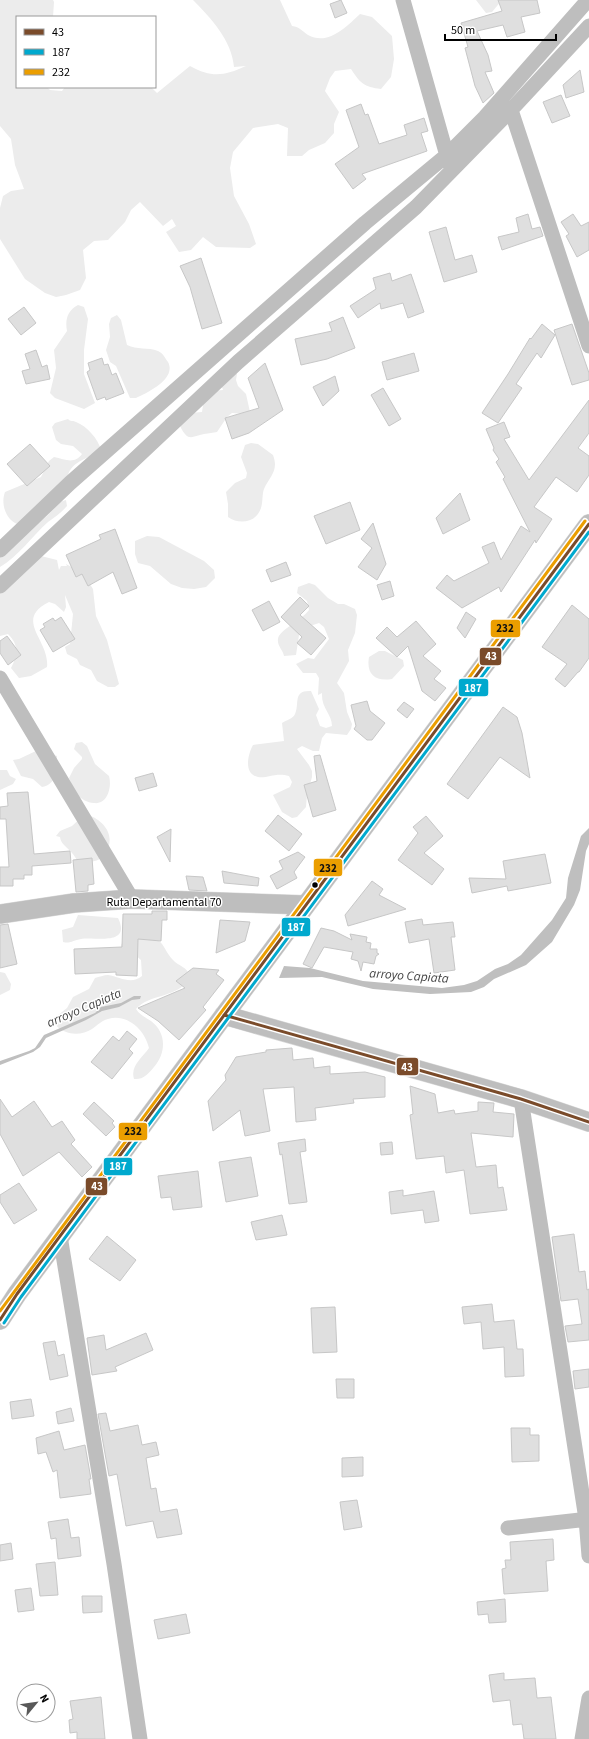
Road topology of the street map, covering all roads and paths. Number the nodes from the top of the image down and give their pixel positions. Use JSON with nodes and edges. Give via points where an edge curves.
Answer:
{"nodes":[{"id":1,"x":403,"y":0,"type":"edge"},
{"id":2,"x":583,"y":3,"type":"edge"},
{"id":3,"x":588,"y":27,"type":"edge"},
{"id":4,"x":511,"y":110,"type":"junction"},
{"id":5,"x":449,"y":162,"type":"junction"},
{"id":6,"x":589,"y":346,"type":"edge"},
{"id":7,"x":589,"y":524,"type":"edge"},
{"id":8,"x":0,"y":550,"type":"edge"},
{"id":9,"x":0,"y":586,"type":"edge"},
{"id":10,"x":0,"y":678,"type":"edge"},
{"id":11,"x":132,"y":899,"type":"junction"},
{"id":12,"x":306,"y":905,"type":"junction"},
{"id":13,"x":0,"y":914,"type":"edge"},
{"id":14,"x":224,"y":1015,"type":"junction"},
{"id":15,"x":520,"y":1099,"type":"junction"},
{"id":16,"x":589,"y":1122,"type":"edge"},
{"id":17,"x":60,"y":1236,"type":"junction"},
{"id":18,"x":17,"y":1294,"type":"junction"},
{"id":19,"x":0,"y":1312,"type":"edge"},
{"id":20,"x":0,"y":1320,"type":"edge"},
{"id":21,"x":588,"y":1519,"type":"edge"},
{"id":22,"x":508,"y":1528,"type":"dead end"},
{"id":23,"x":589,"y":1556,"type":"edge"},
{"id":24,"x":589,"y":1698,"type":"edge"},
{"id":25,"x":140,"y":1739,"type":"edge"},
{"id":26,"x":582,"y":1739,"type":"edge"}],
"edges":[{"from":1,"to":5,"type":"street"},
{"from":2,"to":3,"type":"street"},
{"from":2,"to":5,"type":"street"},
{"from":3,"to":4,"type":"street"},
{"from":4,"to":5,"type":"street"},
{"from":4,"to":6,"type":"street"},
{"from":5,"to":8,"type":"street","via":[[365,223],[70,483]]},
{"from":5,"to":9,"type":"street","via":[[416,207],[238,362]]},
{"from":7,"to":12,"type":"main road"},
{"from":10,"to":11,"type":"street"},
{"from":11,"to":12,"type":"main road","name":"Ruta Departamental 70"},
{"from":11,"to":13,"type":"main road","name":"Ruta Departamental 70","via":[[74,903]]},
{"from":12,"to":14,"type":"main road"},
{"from":14,"to":15,"type":"main road"},
{"from":14,"to":17,"type":"main road"},
{"from":15,"to":16,"type":"main road"},
{"from":15,"to":21,"type":"street"},
{"from":17,"to":18,"type":"main road"},
{"from":17,"to":25,"type":"street"},
{"from":18,"to":19,"type":"main road"},
{"from":18,"to":20,"type":"main road"},
{"from":21,"to":22,"type":"street"},
{"from":21,"to":23,"type":"street"},
{"from":24,"to":26,"type":"street"}]}
